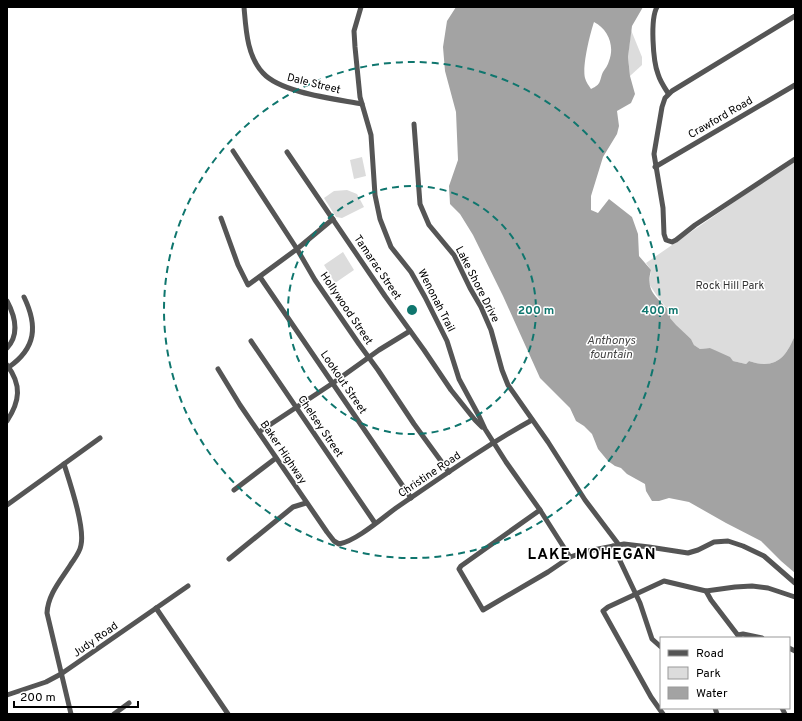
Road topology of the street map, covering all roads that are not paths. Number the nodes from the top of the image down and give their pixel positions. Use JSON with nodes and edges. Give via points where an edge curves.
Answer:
{"nodes":[{"id":1,"x":244,"y":7,"type":"edge"},
{"id":2,"x":361,"y":7,"type":"edge"},
{"id":3,"x":657,"y":7,"type":"edge"},
{"id":4,"x":795,"y":16,"type":"edge"},
{"id":5,"x":795,"y":85,"type":"edge"},
{"id":6,"x":668,"y":93,"type":"junction"},
{"id":7,"x":362,"y":104,"type":"junction"},
{"id":8,"x":414,"y":124,"type":"dead end"},
{"id":9,"x":233,"y":151,"type":"dead end"},
{"id":10,"x":287,"y":152,"type":"dead end"},
{"id":11,"x":795,"y":159,"type":"edge"},
{"id":12,"x":655,"y":167,"type":"junction"},
{"id":13,"x":222,"y":218,"type":"dead end"},
{"id":14,"x":333,"y":219,"type":"junction"},
{"id":15,"x":297,"y":249,"type":"junction"},
{"id":16,"x":260,"y":277,"type":"junction"},
{"id":17,"x":24,"y":297,"type":"dead end"},
{"id":18,"x":7,"y":301,"type":"edge"},
{"id":19,"x":410,"y":331,"type":"junction"},
{"id":20,"x":251,"y":341,"type":"dead end"},
{"id":21,"x":7,"y":348,"type":"edge"},
{"id":22,"x":369,"y":358,"type":"junction"},
{"id":23,"x":8,"y":366,"type":"edge"},
{"id":24,"x":218,"y":369,"type":"dead end"},
{"id":25,"x":333,"y":383,"type":"junction"},
{"id":26,"x":296,"y":407,"type":"junction"},
{"id":27,"x":532,"y":420,"type":"junction"},
{"id":28,"x":7,"y":421,"type":"edge"},
{"id":29,"x":484,"y":428,"type":"junction"},
{"id":30,"x":259,"y":432,"type":"junction"},
{"id":31,"x":100,"y":438,"type":"dead end"},
{"id":32,"x":494,"y":443,"type":"junction"},
{"id":33,"x":276,"y":458,"type":"junction"},
{"id":34,"x":64,"y":464,"type":"junction"},
{"id":35,"x":449,"y":472,"type":"junction"},
{"id":36,"x":234,"y":490,"type":"dead end"},
{"id":37,"x":411,"y":498,"type":"junction"},
{"id":38,"x":306,"y":503,"type":"junction"},
{"id":39,"x":7,"y":505,"type":"edge"},
{"id":40,"x":540,"y":510,"type":"junction"},
{"id":41,"x":375,"y":524,"type":"junction"},
{"id":42,"x":337,"y":544,"type":"joint"},
{"id":43,"x":619,"y":545,"type":"junction"},
{"id":44,"x":613,"y":546,"type":"junction"},
{"id":45,"x":570,"y":557,"type":"junction"},
{"id":46,"x":229,"y":559,"type":"dead end"},
{"id":47,"x":795,"y":583,"type":"edge"},
{"id":48,"x":188,"y":586,"type":"dead end"},
{"id":49,"x":706,"y":591,"type":"junction"},
{"id":50,"x":636,"y":594,"type":"junction"},
{"id":51,"x":795,"y":597,"type":"edge"},
{"id":52,"x":156,"y":608,"type":"junction"},
{"id":53,"x":739,"y":637,"type":"edge"},
{"id":54,"x":757,"y":637,"type":"edge"},
{"id":55,"x":660,"y":646,"type":"edge"},
{"id":56,"x":61,"y":674,"type":"junction"},
{"id":57,"x":7,"y":695,"type":"edge"},
{"id":58,"x":129,"y":703,"type":"dead end"},
{"id":59,"x":71,"y":714,"type":"edge"},
{"id":60,"x":114,"y":714,"type":"edge"},
{"id":61,"x":228,"y":714,"type":"edge"},
{"id":62,"x":663,"y":714,"type":"edge"}],
"edges":[{"from":1,"to":7,"type":"street","name":"Dale Street","via":[[248,43],[255,61],[264,74],[282,86]]},
{"from":2,"to":7,"type":"street","name":"Wenonah Trail","via":[[354,31]]},
{"from":3,"to":6,"type":"street","via":[[653,28],[656,69]]},
{"from":4,"to":6,"type":"street"},
{"from":5,"to":12,"type":"street","name":"Crawford Road"},
{"from":6,"to":12,"type":"street","via":[[662,107],[656,139]]},
{"from":7,"to":29,"type":"street","name":"Wenonah Trail","via":[[371,134],[375,195],[380,219],[391,247],[411,272],[447,341],[459,379]]},
{"from":8,"to":27,"type":"street","name":"Lake Shore Drive","via":[[420,204],[430,225],[454,255],[481,307],[491,330],[505,379]]},
{"from":9,"to":15,"type":"street","name":"Hollywood Street"},
{"from":10,"to":14,"type":"street","name":"Tamarac Street"},
{"from":11,"to":12,"type":"street","via":[[676,240],[669,242],[664,234],[663,208]]},
{"from":13,"to":16,"type":"street","via":[[238,265],[248,285]]},
{"from":14,"to":15,"type":"street"},
{"from":14,"to":19,"type":"street","name":"Tamarac Street"},
{"from":15,"to":16,"type":"street"},
{"from":15,"to":22,"type":"street","name":"Hollywood Street","via":[[315,280]]},
{"from":16,"to":25,"type":"street","name":"Lookout Street"},
{"from":17,"to":23,"type":"street","via":[[33,331],[28,347]]},
{"from":18,"to":21,"type":"street","via":[[15,319],[16,332]]},
{"from":19,"to":22,"type":"street"},
{"from":19,"to":29,"type":"street","name":"Tamarac Street","via":[[451,390]]},
{"from":20,"to":26,"type":"street","name":"Chelsey Street"},
{"from":22,"to":25,"type":"street"},
{"from":22,"to":35,"type":"street","name":"Hollywood Street"},
{"from":23,"to":28,"type":"street","via":[[18,390],[14,409]]},
{"from":24,"to":30,"type":"street","name":"Baker Highway"},
{"from":25,"to":26,"type":"street"},
{"from":25,"to":37,"type":"street","name":"Lookout Street"},
{"from":26,"to":30,"type":"street"},
{"from":26,"to":41,"type":"street","name":"Chelsey Street"},
{"from":27,"to":32,"type":"street","name":"Christine Road"},
{"from":27,"to":43,"type":"street","name":"Lake Shore Drive","via":[[585,500]]},
{"from":29,"to":32,"type":"street","name":"Wenonah Trail"},
{"from":30,"to":33,"type":"street","name":"Baker Highway"},
{"from":31,"to":34,"type":"street"},
{"from":32,"to":35,"type":"street","name":"Christine Road"},
{"from":32,"to":40,"type":"street","name":"Wenonah Trail"},
{"from":33,"to":36,"type":"street"},
{"from":33,"to":38,"type":"street","name":"Baker Highway"},
{"from":34,"to":39,"type":"street"},
{"from":34,"to":56,"type":"street","via":[[82,537],[76,557],[56,587],[48,605],[47,613]]},
{"from":35,"to":37,"type":"street","name":"Christine Road"},
{"from":37,"to":41,"type":"street","name":"Christine Road"},
{"from":38,"to":42,"type":"street","name":"Baker Highway"},
{"from":38,"to":46,"type":"street","via":[[293,507]]},
{"from":40,"to":45,"type":"street","name":"Wenonah Trail"},
{"from":40,"to":45,"type":"street","via":[[459,569],[483,610]]},
{"from":41,"to":42,"type":"street","name":"Christine Road","via":[[343,544]]},
{"from":43,"to":44,"type":"street"},
{"from":43,"to":47,"type":"street","via":[[688,553],[714,542],[728,541],[764,556]]},
{"from":44,"to":45,"type":"street"},
{"from":44,"to":50,"type":"street"},
{"from":48,"to":52,"type":"street","name":"Judy Road"},
{"from":49,"to":50,"type":"street","via":[[664,581]]},
{"from":49,"to":51,"type":"street","via":[[752,586],[768,588]]},
{"from":49,"to":53,"type":"street"},
{"from":50,"to":55,"type":"street","via":[[652,639]]},
{"from":50,"to":62,"type":"street","via":[[603,611]]},
{"from":52,"to":56,"type":"street","name":"Judy Road"},
{"from":52,"to":61,"type":"street"},
{"from":53,"to":54,"type":"street","via":[[743,634]]},
{"from":56,"to":57,"type":"street","name":"Judy Road","via":[[46,682]]},
{"from":56,"to":59,"type":"street"},
{"from":58,"to":60,"type":"street"}]}
